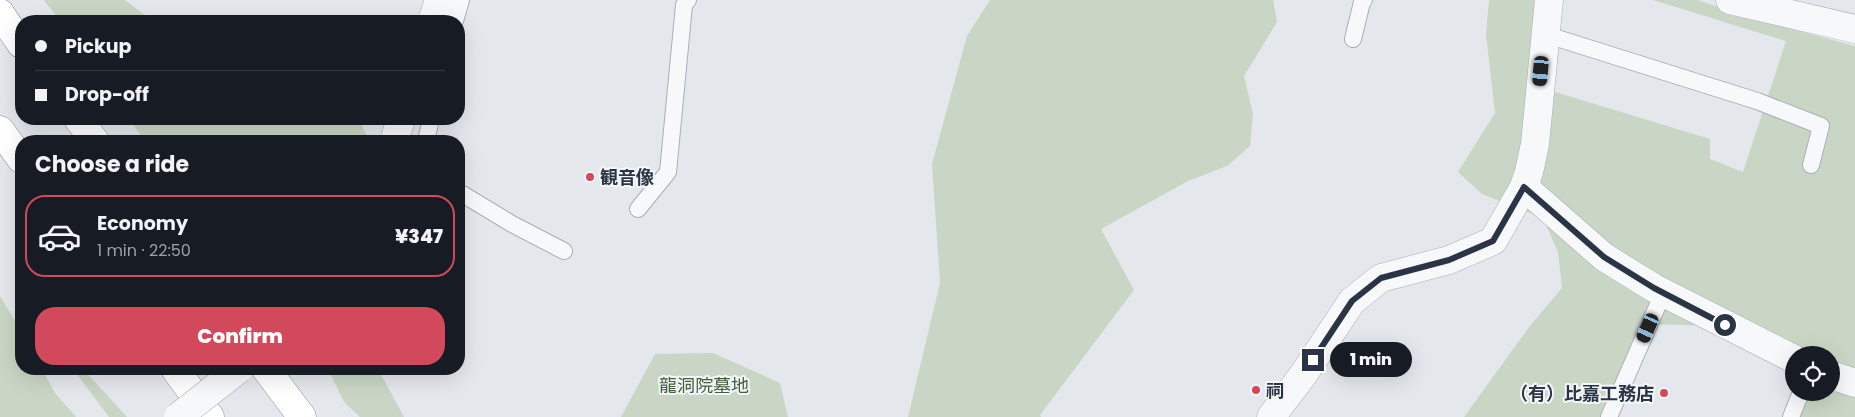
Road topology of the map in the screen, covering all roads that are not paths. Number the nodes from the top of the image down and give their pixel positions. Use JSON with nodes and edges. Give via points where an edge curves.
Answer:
{"nodes":[{"id":1,"x":439,"y":0,"type":"edge"},
{"id":2,"x":462,"y":0,"type":"edge"},
{"id":3,"x":688,"y":0,"type":"edge"},
{"id":4,"x":1364,"y":0,"type":"edge"},
{"id":5,"x":1549,"y":0,"type":"edge"},
{"id":6,"x":1730,"y":0,"type":"edge"},
{"id":7,"x":0,"y":13,"type":"edge"},
{"id":8,"x":434,"y":15,"type":"edge"},
{"id":9,"x":458,"y":15,"type":"edge"},
{"id":10,"x":1855,"y":28,"type":"edge"},
{"id":11,"x":15,"y":34,"type":"edge"},
{"id":12,"x":1544,"y":34,"type":"junction"},
{"id":13,"x":1353,"y":39,"type":"dead end"},
{"id":14,"x":83,"y":125,"type":"edge"},
{"id":15,"x":0,"y":130,"type":"edge"},
{"id":16,"x":90,"y":135,"type":"edge"},
{"id":17,"x":15,"y":151,"type":"edge"},
{"id":18,"x":1811,"y":165,"type":"dead end"},
{"id":19,"x":1524,"y":187,"type":"junction"},
{"id":20,"x":465,"y":196,"type":"edge"},
{"id":21,"x":638,"y":209,"type":"dead end"},
{"id":22,"x":564,"y":251,"type":"dead end"},
{"id":23,"x":1663,"y":293,"type":"junction"},
{"id":24,"x":1785,"y":354,"type":"edge"},
{"id":25,"x":179,"y":375,"type":"edge"},
{"id":26,"x":231,"y":375,"type":"edge"},
{"id":27,"x":270,"y":375,"type":"edge"},
{"id":28,"x":1840,"y":378,"type":"edge"},
{"id":29,"x":1855,"y":383,"type":"edge"},
{"id":30,"x":1798,"y":401,"type":"edge"},
{"id":31,"x":178,"y":417,"type":"edge"},
{"id":32,"x":210,"y":417,"type":"edge"},
{"id":33,"x":302,"y":417,"type":"edge"},
{"id":34,"x":1271,"y":417,"type":"edge"},
{"id":35,"x":1609,"y":417,"type":"edge"},
{"id":36,"x":1790,"y":417,"type":"edge"}],
"edges":[{"from":1,"to":8,"type":"street"},
{"from":2,"to":9,"type":"lane"},
{"from":3,"to":21,"type":"lane","via":[[684,5],[668,172]]},
{"from":4,"to":13,"type":"lane"},
{"from":5,"to":12,"type":"street"},
{"from":6,"to":10,"type":"street"},
{"from":7,"to":11,"type":"highway"},
{"from":12,"to":18,"type":"lane","via":[[1757,101],[1821,126]]},
{"from":12,"to":19,"type":"street","via":[[1535,144]]},
{"from":14,"to":16,"type":"highway"},
{"from":15,"to":17,"type":"highway"},
{"from":19,"to":23,"type":"street","via":[[1604,257]]},
{"from":19,"to":34,"type":"street","via":[[1493,241],[1449,260],[1381,278],[1352,301]]},
{"from":20,"to":22,"type":"lane"},
{"from":23,"to":24,"type":"street"},
{"from":23,"to":35,"type":"lane"},
{"from":25,"to":32,"type":"highway"},
{"from":26,"to":31,"type":"street","bridge":true},
{"from":27,"to":33,"type":"highway"},
{"from":28,"to":29,"type":"street"},
{"from":30,"to":36,"type":"lane"}]}
